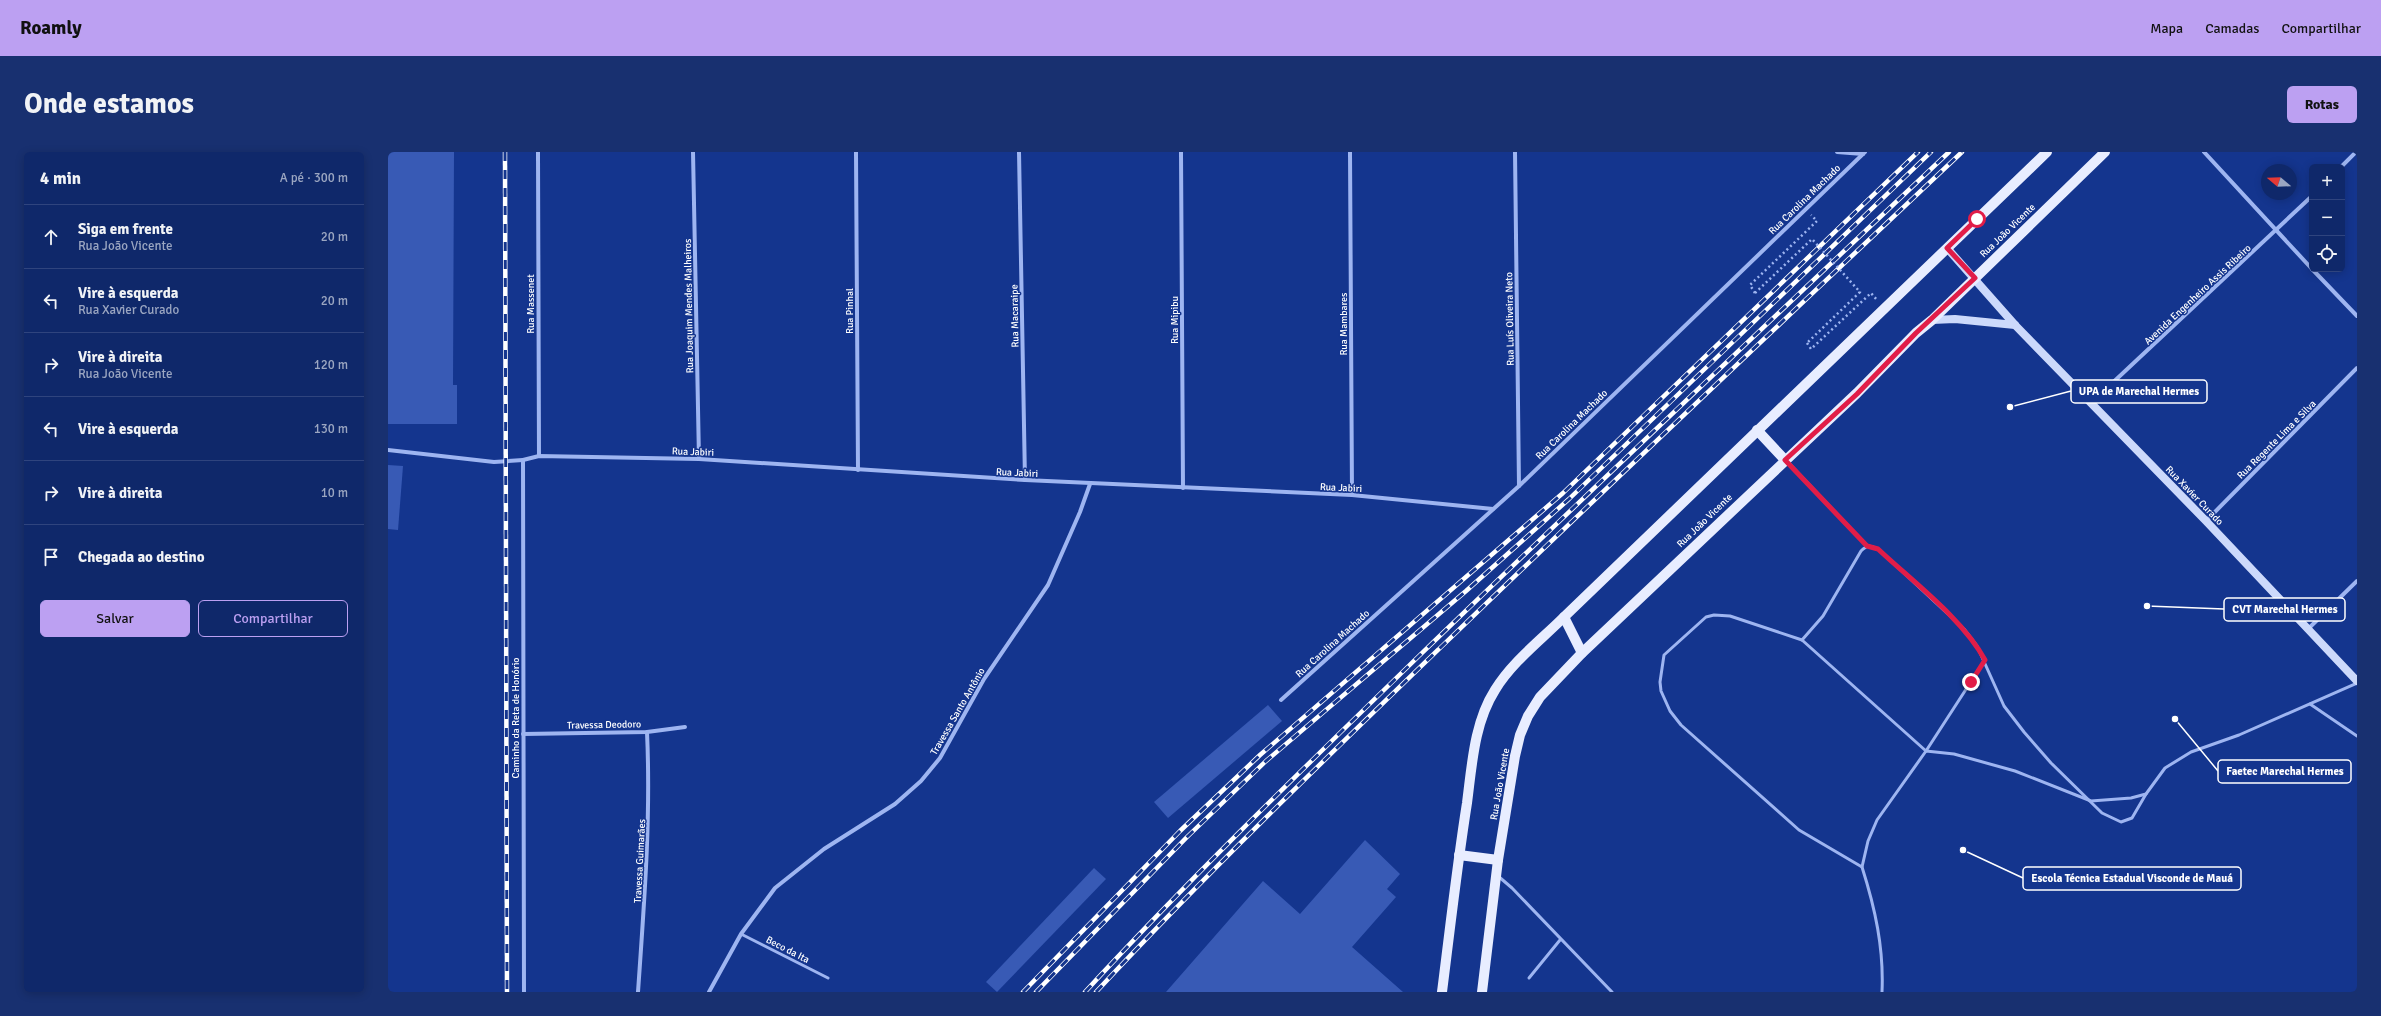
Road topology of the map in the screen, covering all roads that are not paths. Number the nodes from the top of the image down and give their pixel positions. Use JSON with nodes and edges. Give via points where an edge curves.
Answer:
{"nodes":[{"id":1,"x":538,"y":152,"type":"edge"},
{"id":2,"x":693,"y":152,"type":"edge"},
{"id":3,"x":856,"y":152,"type":"edge"},
{"id":4,"x":1019,"y":152,"type":"edge"},
{"id":5,"x":1181,"y":152,"type":"edge"},
{"id":6,"x":1350,"y":152,"type":"edge"},
{"id":7,"x":1515,"y":152,"type":"edge"},
{"id":8,"x":1836,"y":152,"type":"edge"},
{"id":9,"x":2047,"y":152,"type":"edge"},
{"id":10,"x":2105,"y":152,"type":"edge"},
{"id":11,"x":2204,"y":152,"type":"edge"},
{"id":12,"x":2356,"y":152,"type":"edge"},
{"id":13,"x":1864,"y":153,"type":"edge"},
{"id":14,"x":2344,"y":164,"type":"edge"},
{"id":15,"x":2309,"y":199,"type":"edge"},
{"id":16,"x":2276,"y":231,"type":"junction"},
{"id":17,"x":1947,"y":248,"type":"junction"},
{"id":18,"x":2309,"y":266,"type":"edge"},
{"id":19,"x":2315,"y":272,"type":"edge"},
{"id":20,"x":1975,"y":278,"type":"junction"},
{"id":21,"x":2357,"y":316,"type":"edge"},
{"id":22,"x":1932,"y":320,"type":"junction"},
{"id":23,"x":2015,"y":325,"type":"junction"},
{"id":24,"x":2357,"y":368,"type":"edge"},
{"id":25,"x":2091,"y":403,"type":"junction"},
{"id":26,"x":1757,"y":430,"type":"junction"},
{"id":27,"x":388,"y":450,"type":"edge"},
{"id":28,"x":540,"y":456,"type":"junction"},
{"id":29,"x":699,"y":459,"type":"junction"},
{"id":30,"x":523,"y":460,"type":"junction"},
{"id":31,"x":1785,"y":460,"type":"junction"},
{"id":32,"x":858,"y":470,"type":"junction"},
{"id":33,"x":1025,"y":480,"type":"junction"},
{"id":34,"x":1090,"y":484,"type":"junction"},
{"id":35,"x":1519,"y":486,"type":"junction"},
{"id":36,"x":1183,"y":488,"type":"junction"},
{"id":37,"x":1352,"y":495,"type":"junction"},
{"id":38,"x":1493,"y":509,"type":"junction"},
{"id":39,"x":2206,"y":521,"type":"junction"},
{"id":40,"x":1867,"y":546,"type":"junction"},
{"id":41,"x":2357,"y":581,"type":"edge"},
{"id":42,"x":1564,"y":617,"type":"junction"},
{"id":43,"x":2307,"y":630,"type":"junction"},
{"id":44,"x":1802,"y":640,"type":"junction"},
{"id":45,"x":1582,"y":653,"type":"junction"},
{"id":46,"x":1985,"y":660,"type":"junction"},
{"id":47,"x":2357,"y":682,"type":"edge"},
{"id":48,"x":1280,"y":700,"type":"dead end"},
{"id":49,"x":2310,"y":704,"type":"junction"},
{"id":50,"x":685,"y":727,"type":"dead end"},
{"id":51,"x":647,"y":732,"type":"junction"},
{"id":52,"x":523,"y":734,"type":"junction"},
{"id":53,"x":2357,"y":736,"type":"edge"},
{"id":54,"x":1926,"y":751,"type":"junction"},
{"id":55,"x":2146,"y":794,"type":"junction"},
{"id":56,"x":2091,"y":801,"type":"junction"},
{"id":57,"x":1459,"y":855,"type":"junction"},
{"id":58,"x":1498,"y":860,"type":"junction"},
{"id":59,"x":1862,"y":867,"type":"junction"},
{"id":60,"x":1496,"y":875,"type":"junction"},
{"id":61,"x":741,"y":934,"type":"junction"},
{"id":62,"x":1560,"y":940,"type":"junction"},
{"id":63,"x":828,"y":978,"type":"dead end"},
{"id":64,"x":1529,"y":978,"type":"dead end"},
{"id":65,"x":524,"y":992,"type":"edge"},
{"id":66,"x":638,"y":992,"type":"edge"},
{"id":67,"x":709,"y":992,"type":"edge"},
{"id":68,"x":1442,"y":992,"type":"edge"},
{"id":69,"x":1482,"y":992,"type":"edge"},
{"id":70,"x":1612,"y":992,"type":"edge"},
{"id":71,"x":1882,"y":992,"type":"edge"}],
"edges":[{"from":1,"to":28,"type":"street","name":"Rua Massenet"},
{"from":2,"to":29,"type":"street","name":"Rua Joaquim Mendes Malheiros"},
{"from":3,"to":32,"type":"street","name":"Rua Pinhal"},
{"from":4,"to":33,"type":"street","name":"Rua Macaraipe"},
{"from":5,"to":36,"type":"street","name":"Rua Mipibu"},
{"from":6,"to":37,"type":"street","name":"Rua Mambares"},
{"from":7,"to":35,"type":"street","name":"Rua Luís Oliveira Neto"},
{"from":8,"to":13,"type":"street"},
{"from":9,"to":17,"type":"main road"},
{"from":10,"to":20,"type":"main road","name":"Rua João Vicente"},
{"from":11,"to":16,"type":"street"},
{"from":12,"to":14,"type":"street"},
{"from":13,"to":35,"type":"street","name":"Rua Carolina Machado"},
{"from":15,"to":16,"type":"street","name":"Avenida Engenheiro Assis Ribeiro"},
{"from":16,"to":18,"type":"street"},
{"from":16,"to":25,"type":"street","name":"Avenida Engenheiro Assis Ribeiro"},
{"from":17,"to":20,"type":"main road","name":"Rua Xavier Curado"},
{"from":17,"to":26,"type":"main road"},
{"from":19,"to":21,"type":"street"},
{"from":20,"to":22,"type":"main road","name":"Rua João Vicente"},
{"from":20,"to":23,"type":"main road","name":"Rua Xavier Curado"},
{"from":22,"to":23,"type":"main road","via":[[1955,319]]},
{"from":22,"to":31,"type":"main road","name":"Rua João Vicente"},
{"from":23,"to":25,"type":"main road","name":"Rua Xavier Curado"},
{"from":24,"to":39,"type":"street","name":"Rua Regente Lima e Silva"},
{"from":25,"to":39,"type":"main road","name":"Rua Xavier Curado"},
{"from":26,"to":31,"type":"main road"},
{"from":26,"to":42,"type":"main road"},
{"from":27,"to":30,"type":"street","via":[[494,462]]},
{"from":28,"to":29,"type":"street","name":"Rua Jabiri"},
{"from":28,"to":30,"type":"street"},
{"from":29,"to":32,"type":"street","name":"Rua Jabiri"},
{"from":30,"to":52,"type":"street","name":"Caminho da Reta de Honório"},
{"from":31,"to":40,"type":"lane"},
{"from":31,"to":45,"type":"main road","name":"Rua João Vicente"},
{"from":32,"to":33,"type":"street","name":"Rua Jabiri"},
{"from":33,"to":34,"type":"street","name":"Rua Jabiri"},
{"from":34,"to":36,"type":"street","name":"Rua Jabiri"},
{"from":34,"to":61,"type":"street","name":"Travessa Santo Antônio","via":[[1048,585],[984,679],[940,758],[895,804],[824,849],[775,888]]},
{"from":35,"to":38,"type":"street","name":"Rua Carolina Machado"},
{"from":36,"to":37,"type":"street","name":"Rua Jabiri"},
{"from":37,"to":38,"type":"street","name":"Rua Jabiri"},
{"from":38,"to":48,"type":"street","name":"Rua Carolina Machado"},
{"from":39,"to":43,"type":"main road","name":"Rua Xavier Curado"},
{"from":40,"to":44,"type":"lane","via":[[1861,550],[1823,616]]},
{"from":40,"to":46,"type":"lane","via":[[1878,549],[1964,629]]},
{"from":41,"to":43,"type":"street"},
{"from":42,"to":45,"type":"main road"},
{"from":42,"to":57,"type":"main road","via":[[1513,668],[1496,688],[1483,712],[1476,741]]},
{"from":43,"to":47,"type":"main road","name":"Rua Xavier Curado"},
{"from":44,"to":54,"type":"lane"},
{"from":44,"to":59,"type":"lane","via":[[1730,616],[1710,616],[1664,655],[1661,691],[1670,711],[1681,725],[1746,784],[1800,830]]},
{"from":45,"to":58,"type":"main road","name":"Rua João Vicente","via":[[1540,697],[1520,734]]},
{"from":46,"to":54,"type":"lane"},
{"from":46,"to":56,"type":"lane","via":[[2004,706],[2051,763]]},
{"from":47,"to":49,"type":"lane"},
{"from":49,"to":53,"type":"lane"},
{"from":49,"to":55,"type":"lane","via":[[2192,752],[2172,763]]},
{"from":50,"to":51,"type":"street","name":"Travessa Deodoro"},
{"from":51,"to":52,"type":"street","name":"Travessa Deodoro"},
{"from":51,"to":66,"type":"street","name":"Travessa Guimarães","via":[[650,790],[648,851]]},
{"from":52,"to":65,"type":"street","name":"Caminho da Reta de Honório"},
{"from":54,"to":56,"type":"lane","via":[[1954,754],[2015,771]]},
{"from":54,"to":59,"type":"lane","via":[[1877,820],[1868,841]]},
{"from":55,"to":56,"type":"lane"},
{"from":55,"to":56,"type":"lane","via":[[2134,816],[2121,822],[2102,813]]},
{"from":57,"to":58,"type":"main road"},
{"from":57,"to":68,"type":"main road"},
{"from":58,"to":60,"type":"main road","name":"Rua João Vicente"},
{"from":59,"to":71,"type":"lane","via":[[1880,936],[1883,963]]},
{"from":60,"to":62,"type":"lane","via":[[1512,888]]},
{"from":60,"to":69,"type":"main road","name":"Rua João Vicente"},
{"from":61,"to":63,"type":"lane","name":"Beco da Ita"},
{"from":61,"to":67,"type":"street","name":"Travessa Santo Antônio"},
{"from":62,"to":64,"type":"lane"},
{"from":62,"to":70,"type":"lane"}]}
